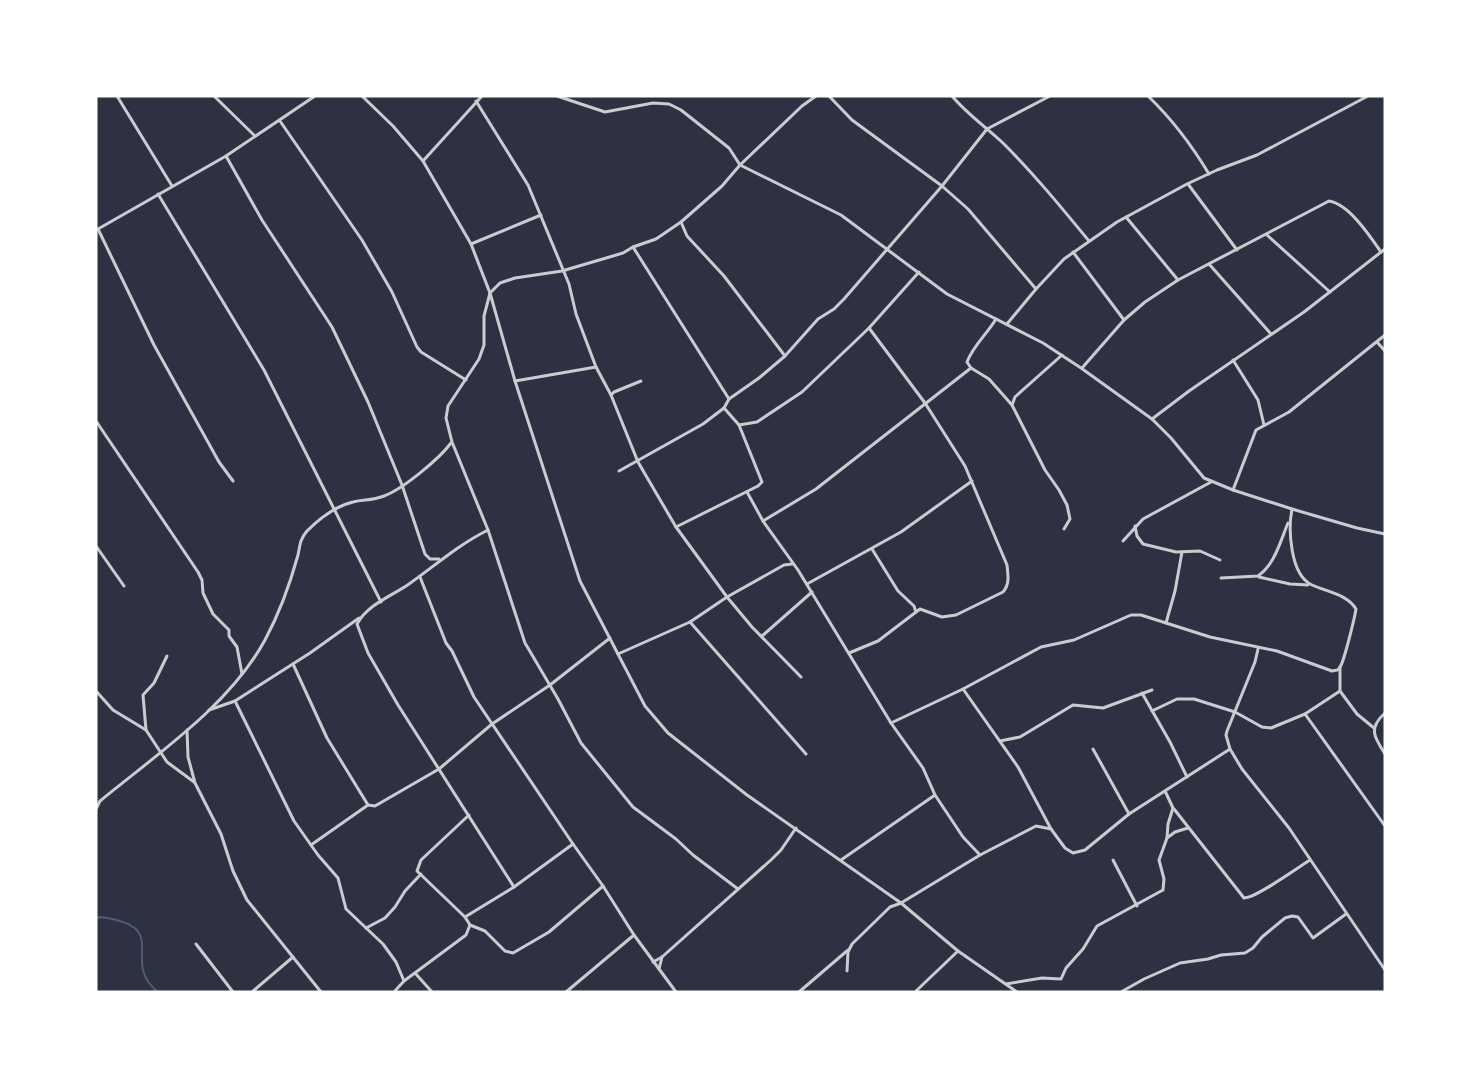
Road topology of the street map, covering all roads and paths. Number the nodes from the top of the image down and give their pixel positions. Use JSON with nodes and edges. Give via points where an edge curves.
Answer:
{"nodes":[{"id":1,"x":117,"y":96,"type":"edge"},
{"id":2,"x":214,"y":96,"type":"edge"},
{"id":3,"x":315,"y":96,"type":"edge"},
{"id":4,"x":362,"y":96,"type":"edge"},
{"id":5,"x":482,"y":96,"type":"edge"},
{"id":6,"x":557,"y":96,"type":"edge"},
{"id":7,"x":816,"y":96,"type":"edge"},
{"id":8,"x":829,"y":96,"type":"edge"},
{"id":9,"x":952,"y":96,"type":"edge"},
{"id":10,"x":1050,"y":96,"type":"edge"},
{"id":11,"x":1148,"y":96,"type":"edge"},
{"id":12,"x":1368,"y":96,"type":"edge"},
{"id":13,"x":476,"y":101,"type":"junction"},
{"id":14,"x":280,"y":121,"type":"junction"},
{"id":15,"x":987,"y":129,"type":"junction"},
{"id":16,"x":255,"y":136,"type":"junction"},
{"id":17,"x":226,"y":156,"type":"junction"},
{"id":18,"x":423,"y":161,"type":"junction"},
{"id":19,"x":740,"y":165,"type":"junction"},
{"id":20,"x":1209,"y":174,"type":"junction"},
{"id":21,"x":1188,"y":184,"type":"junction"},
{"id":22,"x":172,"y":186,"type":"junction"},
{"id":23,"x":942,"y":186,"type":"junction"},
{"id":24,"x":158,"y":194,"type":"junction"},
{"id":25,"x":542,"y":215,"type":"junction"},
{"id":26,"x":1126,"y":217,"type":"junction"},
{"id":27,"x":681,"y":222,"type":"junction"},
{"id":28,"x":97,"y":230,"type":"edge"},
{"id":29,"x":1267,"y":235,"type":"junction"},
{"id":30,"x":1089,"y":241,"type":"junction"},
{"id":31,"x":471,"y":244,"type":"junction"},
{"id":32,"x":633,"y":247,"type":"junction"},
{"id":33,"x":887,"y":249,"type":"junction"},
{"id":34,"x":1385,"y":249,"type":"edge"},
{"id":35,"x":1236,"y":250,"type":"junction"},
{"id":36,"x":1073,"y":252,"type":"junction"},
{"id":37,"x":1381,"y":252,"type":"junction"},
{"id":38,"x":1209,"y":264,"type":"junction"},
{"id":39,"x":562,"y":272,"type":"junction"},
{"id":40,"x":919,"y":272,"type":"junction"},
{"id":41,"x":1178,"y":280,"type":"junction"},
{"id":42,"x":1036,"y":289,"type":"junction"},
{"id":43,"x":1330,"y":292,"type":"junction"},
{"id":44,"x":490,"y":293,"type":"junction"},
{"id":45,"x":996,"y":319,"type":"junction"},
{"id":46,"x":1124,"y":320,"type":"junction"},
{"id":47,"x":1007,"y":324,"type":"junction"},
{"id":48,"x":868,"y":328,"type":"junction"},
{"id":49,"x":1271,"y":334,"type":"junction"},
{"id":50,"x":1385,"y":335,"type":"edge"},
{"id":51,"x":1377,"y":342,"type":"junction"},
{"id":52,"x":1385,"y":351,"type":"edge"},
{"id":53,"x":1062,"y":355,"type":"junction"},
{"id":54,"x":785,"y":356,"type":"junction"},
{"id":55,"x":1233,"y":360,"type":"junction"},
{"id":56,"x":596,"y":367,"type":"junction"},
{"id":57,"x":971,"y":368,"type":"junction"},
{"id":58,"x":1081,"y":368,"type":"junction"},
{"id":59,"x":466,"y":380,"type":"junction"},
{"id":60,"x":515,"y":381,"type":"junction"},
{"id":61,"x":641,"y":381,"type":"dead end"},
{"id":62,"x":611,"y":395,"type":"junction"},
{"id":63,"x":729,"y":399,"type":"junction"},
{"id":64,"x":925,"y":403,"type":"junction"},
{"id":65,"x":1012,"y":405,"type":"junction"},
{"id":66,"x":724,"y":408,"type":"junction"},
{"id":67,"x":1152,"y":419,"type":"junction"},
{"id":68,"x":96,"y":421,"type":"edge"},
{"id":69,"x":739,"y":425,"type":"junction"},
{"id":70,"x":1264,"y":425,"type":"junction"},
{"id":71,"x":452,"y":442,"type":"junction"},
{"id":72,"x":638,"y":462,"type":"junction"},
{"id":73,"x":620,"y":471,"type":"dead end"},
{"id":74,"x":233,"y":481,"type":"dead end"},
{"id":75,"x":972,"y":481,"type":"junction"},
{"id":76,"x":1212,"y":482,"type":"junction"},
{"id":77,"x":402,"y":485,"type":"junction"},
{"id":78,"x":1233,"y":490,"type":"junction"},
{"id":79,"x":747,"y":492,"type":"junction"},
{"id":80,"x":1292,"y":509,"type":"junction"},
{"id":81,"x":335,"y":510,"type":"junction"},
{"id":82,"x":763,"y":521,"type":"junction"},
{"id":83,"x":1289,"y":522,"type":"junction"},
{"id":84,"x":1135,"y":526,"type":"junction"},
{"id":85,"x":676,"y":527,"type":"junction"},
{"id":86,"x":1064,"y":529,"type":"dead end"},
{"id":87,"x":488,"y":530,"type":"junction"},
{"id":88,"x":1385,"y":534,"type":"edge"},
{"id":89,"x":1123,"y":541,"type":"dead end"},
{"id":90,"x":96,"y":546,"type":"edge"},
{"id":91,"x":872,"y":549,"type":"junction"},
{"id":92,"x":1182,"y":552,"type":"junction"},
{"id":93,"x":441,"y":559,"type":"junction"},
{"id":94,"x":1221,"y":560,"type":"dead end"},
{"id":95,"x":794,"y":564,"type":"junction"},
{"id":96,"x":1257,"y":576,"type":"junction"},
{"id":97,"x":420,"y":577,"type":"junction"},
{"id":98,"x":1221,"y":578,"type":"dead end"},
{"id":99,"x":807,"y":584,"type":"junction"},
{"id":100,"x":1310,"y":585,"type":"junction"},
{"id":101,"x":124,"y":586,"type":"dead end"},
{"id":102,"x":812,"y":592,"type":"junction"},
{"id":103,"x":727,"y":597,"type":"junction"},
{"id":104,"x":381,"y":602,"type":"junction"},
{"id":105,"x":916,"y":612,"type":"junction"},
{"id":106,"x":362,"y":615,"type":"junction"},
{"id":107,"x":690,"y":622,"type":"junction"},
{"id":108,"x":1166,"y":623,"type":"junction"},
{"id":109,"x":762,"y":636,"type":"junction"},
{"id":110,"x":610,"y":638,"type":"junction"},
{"id":111,"x":1258,"y":648,"type":"junction"},
{"id":112,"x":849,"y":652,"type":"junction"},
{"id":113,"x":618,"y":654,"type":"junction"},
{"id":114,"x":167,"y":656,"type":"dead end"},
{"id":115,"x":293,"y":664,"type":"junction"},
{"id":116,"x":1340,"y":667,"type":"junction"},
{"id":117,"x":242,"y":675,"type":"junction"},
{"id":118,"x":801,"y":677,"type":"dead end"},
{"id":119,"x":550,"y":685,"type":"junction"},
{"id":120,"x":963,"y":688,"type":"junction"},
{"id":121,"x":1152,"y":690,"type":"dead end"},
{"id":122,"x":96,"y":691,"type":"edge"},
{"id":123,"x":1340,"y":691,"type":"junction"},
{"id":124,"x":1142,"y":693,"type":"junction"},
{"id":125,"x":235,"y":701,"type":"junction"},
{"id":126,"x":207,"y":711,"type":"junction"},
{"id":127,"x":1152,"y":711,"type":"junction"},
{"id":128,"x":1235,"y":712,"type":"junction"},
{"id":129,"x":1385,"y":713,"type":"edge"},
{"id":130,"x":1305,"y":714,"type":"junction"},
{"id":131,"x":891,"y":723,"type":"junction"},
{"id":132,"x":492,"y":724,"type":"junction"},
{"id":133,"x":1374,"y":728,"type":"junction"},
{"id":134,"x":187,"y":729,"type":"junction"},
{"id":135,"x":146,"y":730,"type":"junction"},
{"id":136,"x":999,"y":741,"type":"junction"},
{"id":137,"x":1093,"y":749,"type":"dead end"},
{"id":138,"x":1230,"y":749,"type":"junction"},
{"id":139,"x":160,"y":752,"type":"junction"},
{"id":140,"x":806,"y":754,"type":"dead end"},
{"id":141,"x":1385,"y":754,"type":"edge"},
{"id":142,"x":439,"y":769,"type":"junction"},
{"id":143,"x":1187,"y":777,"type":"junction"},
{"id":144,"x":195,"y":783,"type":"junction"},
{"id":145,"x":1165,"y":791,"type":"junction"},
{"id":146,"x":935,"y":795,"type":"junction"},
{"id":147,"x":368,"y":805,"type":"junction"},
{"id":148,"x":1173,"y":808,"type":"junction"},
{"id":149,"x":96,"y":809,"type":"edge"},
{"id":150,"x":1129,"y":814,"type":"junction"},
{"id":151,"x":469,"y":816,"type":"junction"},
{"id":152,"x":1385,"y":826,"type":"edge"},
{"id":153,"x":796,"y":828,"type":"junction"},
{"id":154,"x":1188,"y":828,"type":"junction"},
{"id":155,"x":1051,"y":829,"type":"junction"},
{"id":156,"x":1167,"y":838,"type":"junction"},
{"id":157,"x":573,"y":844,"type":"junction"},
{"id":158,"x":311,"y":845,"type":"junction"},
{"id":159,"x":980,"y":855,"type":"junction"},
{"id":160,"x":842,"y":860,"type":"junction"},
{"id":161,"x":1113,"y":860,"type":"dead end"},
{"id":162,"x":1310,"y":860,"type":"junction"},
{"id":163,"x":422,"y":874,"type":"junction"},
{"id":164,"x":603,"y":886,"type":"junction"},
{"id":165,"x":514,"y":888,"type":"junction"},
{"id":166,"x":738,"y":889,"type":"junction"},
{"id":167,"x":901,"y":903,"type":"junction"},
{"id":168,"x":1137,"y":906,"type":"junction"},
{"id":169,"x":1346,"y":914,"type":"junction"},
{"id":170,"x":465,"y":917,"type":"junction"},
{"id":171,"x":470,"y":925,"type":"junction"},
{"id":172,"x":366,"y":928,"type":"junction"},
{"id":173,"x":634,"y":935,"type":"junction"},
{"id":174,"x":196,"y":944,"type":"dead end"},
{"id":175,"x":849,"y":948,"type":"junction"},
{"id":176,"x":958,"y":951,"type":"junction"},
{"id":177,"x":293,"y":957,"type":"junction"},
{"id":178,"x":662,"y":957,"type":"junction"},
{"id":179,"x":653,"y":962,"type":"junction"},
{"id":180,"x":659,"y":969,"type":"junction"},
{"id":181,"x":847,"y":970,"type":"dead end"},
{"id":182,"x":1385,"y":970,"type":"edge"},
{"id":183,"x":415,"y":973,"type":"junction"},
{"id":184,"x":404,"y":981,"type":"junction"},
{"id":185,"x":1006,"y":984,"type":"junction"},
{"id":186,"x":233,"y":992,"type":"edge"},
{"id":187,"x":252,"y":992,"type":"edge"},
{"id":188,"x":321,"y":992,"type":"edge"},
{"id":189,"x":393,"y":992,"type":"edge"},
{"id":190,"x":432,"y":992,"type":"edge"},
{"id":191,"x":566,"y":992,"type":"edge"},
{"id":192,"x":676,"y":992,"type":"edge"},
{"id":193,"x":799,"y":992,"type":"edge"},
{"id":194,"x":915,"y":992,"type":"edge"},
{"id":195,"x":1017,"y":992,"type":"edge"},
{"id":196,"x":1121,"y":992,"type":"edge"}],
"edges":[{"from":1,"to":22,"type":"street"},
{"from":2,"to":16,"type":"street"},
{"from":3,"to":14,"type":"street"},
{"from":4,"to":18,"type":"street"},
{"from":5,"to":13,"type":"street"},
{"from":6,"to":19,"type":"street","via":[[605,112],[669,104],[729,148]]},
{"from":7,"to":19,"type":"street"},
{"from":8,"to":23,"type":"street","via":[[852,120]]},
{"from":9,"to":15,"type":"street"},
{"from":10,"to":15,"type":"street"},
{"from":11,"to":20,"type":"street","via":[[1185,135]]},
{"from":12,"to":20,"type":"street","via":[[1257,155]]},
{"from":13,"to":18,"type":"street"},
{"from":13,"to":25,"type":"street","via":[[523,174]]},
{"from":14,"to":16,"type":"street"},
{"from":14,"to":59,"type":"street","via":[[362,240],[417,347]]},
{"from":15,"to":23,"type":"street"},
{"from":15,"to":30,"type":"street","via":[[1054,198]]},
{"from":16,"to":17,"type":"street"},
{"from":17,"to":22,"type":"street"},
{"from":17,"to":77,"type":"street","via":[[262,220],[332,327]]},
{"from":18,"to":31,"type":"street"},
{"from":19,"to":27,"type":"street","via":[[723,186]]},
{"from":19,"to":33,"type":"street","via":[[841,215]]},
{"from":20,"to":21,"type":"street"},
{"from":21,"to":26,"type":"street"},
{"from":21,"to":35,"type":"street"},
{"from":22,"to":24,"type":"street"},
{"from":23,"to":33,"type":"street"},
{"from":23,"to":42,"type":"street","via":[[968,209]]},
{"from":24,"to":28,"type":"street"},
{"from":24,"to":81,"type":"street","via":[[264,370]]},
{"from":25,"to":31,"type":"street"},
{"from":25,"to":39,"type":"street"},
{"from":26,"to":30,"type":"street"},
{"from":26,"to":41,"type":"street"},
{"from":27,"to":32,"type":"street","via":[[656,239]]},
{"from":27,"to":54,"type":"street","via":[[687,236],[724,276]]},
{"from":28,"to":74,"type":"street","via":[[154,345]]},
{"from":29,"to":35,"type":"street"},
{"from":29,"to":37,"type":"street","via":[[1329,201],[1337,202]]},
{"from":29,"to":43,"type":"street"},
{"from":30,"to":36,"type":"street"},
{"from":31,"to":44,"type":"street"},
{"from":32,"to":39,"type":"street"},
{"from":32,"to":63,"type":"street"},
{"from":33,"to":40,"type":"street"},
{"from":33,"to":54,"type":"street","via":[[839,305],[818,319]]},
{"from":34,"to":37,"type":"street"},
{"from":35,"to":38,"type":"street"},
{"from":36,"to":42,"type":"street"},
{"from":36,"to":46,"type":"street"},
{"from":37,"to":43,"type":"street"},
{"from":38,"to":41,"type":"street"},
{"from":38,"to":49,"type":"street"},
{"from":39,"to":44,"type":"street","via":[[507,280]]},
{"from":39,"to":56,"type":"street"},
{"from":40,"to":45,"type":"street","via":[[948,294]]},
{"from":40,"to":48,"type":"street"},
{"from":41,"to":46,"type":"street"},
{"from":42,"to":47,"type":"street"},
{"from":43,"to":49,"type":"street"},
{"from":44,"to":59,"type":"street","via":[[484,316],[484,345]]},
{"from":44,"to":60,"type":"street"},
{"from":45,"to":47,"type":"street"},
{"from":45,"to":57,"type":"street","via":[[968,359]]},
{"from":46,"to":58,"type":"street"},
{"from":47,"to":53,"type":"street"},
{"from":48,"to":64,"type":"street"},
{"from":48,"to":69,"type":"street","via":[[786,404],[757,422]]},
{"from":49,"to":55,"type":"street"},
{"from":50,"to":51,"type":"street"},
{"from":51,"to":52,"type":"street"},
{"from":51,"to":70,"type":"street","via":[[1289,412]]},
{"from":53,"to":58,"type":"street"},
{"from":53,"to":65,"type":"street","via":[[1015,397]]},
{"from":54,"to":63,"type":"street"},
{"from":55,"to":67,"type":"street"},
{"from":55,"to":70,"type":"street","via":[[1255,393]]},
{"from":56,"to":60,"type":"street"},
{"from":56,"to":62,"type":"street"},
{"from":57,"to":64,"type":"street"},
{"from":57,"to":65,"type":"street","via":[[989,379]]},
{"from":58,"to":67,"type":"street"},
{"from":59,"to":71,"type":"street","via":[[448,406],[446,418]]},
{"from":60,"to":110,"type":"street","via":[[580,581]]},
{"from":61,"to":62,"type":"street"},
{"from":62,"to":72,"type":"street"},
{"from":63,"to":66,"type":"street"},
{"from":64,"to":75,"type":"street"},
{"from":64,"to":82,"type":"street","via":[[816,489]]},
{"from":65,"to":86,"type":"street","via":[[1067,505],[1070,519]]},
{"from":66,"to":69,"type":"street"},
{"from":66,"to":72,"type":"street"},
{"from":67,"to":76,"type":"street","via":[[1204,478]]},
{"from":68,"to":117,"type":"street","via":[[198,572],[213,614],[229,630],[237,647]]},
{"from":69,"to":79,"type":"street","via":[[762,482]]},
{"from":70,"to":78,"type":"street","via":[[1253,434]]},
{"from":71,"to":77,"type":"street","via":[[442,455]]},
{"from":71,"to":87,"type":"street"},
{"from":72,"to":73,"type":"street"},
{"from":72,"to":85,"type":"street"},
{"from":75,"to":91,"type":"street"},
{"from":75,"to":105,"type":"street","via":[[1007,565],[1006,588],[956,615],[942,617],[920,609]]},
{"from":76,"to":78,"type":"street"},
{"from":76,"to":84,"type":"street"},
{"from":77,"to":81,"type":"street","via":[[371,501],[354,501]]},
{"from":77,"to":93,"type":"street","via":[[425,554],[430,559]]},
{"from":78,"to":80,"type":"street"},
{"from":79,"to":82,"type":"street"},
{"from":79,"to":85,"type":"street"},
{"from":80,"to":83,"type":"street"},
{"from":80,"to":88,"type":"street"},
{"from":81,"to":104,"type":"street"},
{"from":81,"to":117,"type":"street","via":[[301,539],[279,611]]},
{"from":82,"to":95,"type":"street"},
{"from":83,"to":96,"type":"street","via":[[1273,560]]},
{"from":83,"to":100,"type":"street","via":[[1292,552],[1300,575]]},
{"from":84,"to":89,"type":"street"},
{"from":84,"to":92,"type":"street","via":[[1143,544]]},
{"from":85,"to":103,"type":"street"},
{"from":87,"to":93,"type":"street"},
{"from":87,"to":119,"type":"street","via":[[525,643]]},
{"from":90,"to":101,"type":"street"},
{"from":91,"to":99,"type":"street"},
{"from":91,"to":105,"type":"street"},
{"from":92,"to":94,"type":"street","via":[[1200,550]]},
{"from":92,"to":108,"type":"street"},
{"from":93,"to":97,"type":"street"},
{"from":95,"to":99,"type":"street"},
{"from":95,"to":103,"type":"street","via":[[784,565]]},
{"from":96,"to":98,"type":"street"},
{"from":96,"to":100,"type":"street"},
{"from":97,"to":104,"type":"street"},
{"from":97,"to":132,"type":"street","via":[[446,643]]},
{"from":99,"to":102,"type":"street"},
{"from":100,"to":116,"type":"street","via":[[1352,602],[1356,609]]},
{"from":102,"to":109,"type":"street"},
{"from":102,"to":112,"type":"street"},
{"from":103,"to":107,"type":"street"},
{"from":103,"to":109,"type":"street"},
{"from":104,"to":106,"type":"street"},
{"from":105,"to":112,"type":"street","via":[[878,641]]},
{"from":106,"to":115,"type":"street"},
{"from":106,"to":142,"type":"street","via":[[357,624],[368,653]]},
{"from":107,"to":113,"type":"street"},
{"from":107,"to":140,"type":"street"},
{"from":108,"to":111,"type":"street"},
{"from":108,"to":120,"type":"street","via":[[1131,615],[1074,640],[1041,647]]},
{"from":109,"to":118,"type":"street"},
{"from":110,"to":113,"type":"street"},
{"from":110,"to":119,"type":"street"},
{"from":111,"to":116,"type":"street","via":[[1332,671]]},
{"from":111,"to":128,"type":"street"},
{"from":112,"to":131,"type":"street"},
{"from":113,"to":153,"type":"street","via":[[645,706],[668,733]]},
{"from":114,"to":135,"type":"street","via":[[144,695]]},
{"from":115,"to":125,"type":"street"},
{"from":115,"to":147,"type":"street","via":[[327,738]]},
{"from":116,"to":123,"type":"street"},
{"from":117,"to":126,"type":"street"},
{"from":119,"to":132,"type":"street"},
{"from":119,"to":166,"type":"street","via":[[581,743],[633,807]]},
{"from":120,"to":131,"type":"street"},
{"from":120,"to":136,"type":"street"},
{"from":121,"to":124,"type":"street"},
{"from":122,"to":135,"type":"street","via":[[113,710]]},
{"from":123,"to":130,"type":"street"},
{"from":123,"to":133,"type":"street","via":[[1357,714]]},
{"from":124,"to":127,"type":"street"},
{"from":124,"to":136,"type":"street","via":[[1103,708],[1073,705],[1020,737]]},
{"from":125,"to":126,"type":"street"},
{"from":125,"to":158,"type":"street","via":[[294,821]]},
{"from":126,"to":134,"type":"street"},
{"from":127,"to":128,"type":"street","via":[[1177,699],[1194,699]]},
{"from":127,"to":143,"type":"street"},
{"from":128,"to":130,"type":"street","via":[[1271,729]]},
{"from":128,"to":138,"type":"street","via":[[1226,735]]},
{"from":129,"to":133,"type":"street"},
{"from":130,"to":152,"type":"street"},
{"from":131,"to":146,"type":"street","via":[[923,768]]},
{"from":132,"to":142,"type":"street"},
{"from":132,"to":157,"type":"street"},
{"from":133,"to":141,"type":"street"},
{"from":134,"to":139,"type":"street"},
{"from":134,"to":144,"type":"street","via":[[188,757]]},
{"from":135,"to":139,"type":"street"},
{"from":136,"to":155,"type":"street"},
{"from":137,"to":150,"type":"street"},
{"from":138,"to":143,"type":"street"},
{"from":138,"to":162,"type":"street"},
{"from":139,"to":144,"type":"street","via":[[178,772]]},
{"from":139,"to":149,"type":"street","via":[[100,801]]},
{"from":142,"to":147,"type":"street","via":[[375,806]]},
{"from":142,"to":151,"type":"street"},
{"from":143,"to":145,"type":"street"},
{"from":144,"to":177,"type":"street","via":[[221,834],[247,900]]},
{"from":145,"to":148,"type":"street"},
{"from":145,"to":150,"type":"street"},
{"from":146,"to":159,"type":"street"},
{"from":146,"to":160,"type":"street"},
{"from":147,"to":158,"type":"street"},
{"from":148,"to":154,"type":"street"},
{"from":148,"to":156,"type":"street"},
{"from":150,"to":155,"type":"street","via":[[1085,850],[1073,853]]},
{"from":151,"to":163,"type":"street","via":[[421,860],[417,871]]},
{"from":151,"to":165,"type":"street"},
{"from":153,"to":160,"type":"street"},
{"from":153,"to":166,"type":"street","via":[[781,850]]},
{"from":154,"to":156,"type":"street"},
{"from":154,"to":162,"type":"street","via":[[1247,898]]},
{"from":155,"to":159,"type":"street","via":[[1036,826]]},
{"from":156,"to":168,"type":"street","via":[[1159,860],[1163,890]]},
{"from":157,"to":164,"type":"street"},
{"from":157,"to":165,"type":"street"},
{"from":158,"to":172,"type":"street","via":[[338,878],[346,909]]},
{"from":159,"to":167,"type":"street"},
{"from":160,"to":167,"type":"street"},
{"from":161,"to":168,"type":"street"},
{"from":162,"to":169,"type":"street"},
{"from":163,"to":170,"type":"street"},
{"from":163,"to":172,"type":"street","via":[[385,918]]},
{"from":164,"to":171,"type":"street","via":[[549,932],[513,953],[505,951],[485,931]]},
{"from":164,"to":173,"type":"street"},
{"from":165,"to":170,"type":"street"},
{"from":166,"to":178,"type":"street"},
{"from":167,"to":175,"type":"street","via":[[891,907]]},
{"from":167,"to":176,"type":"street"},
{"from":168,"to":185,"type":"street","via":[[1094,928],[1061,980]]},
{"from":169,"to":182,"type":"street"},
{"from":169,"to":196,"type":"street","via":[[1313,938],[1298,918],[1285,918],[1245,953],[1180,963]]},
{"from":170,"to":171,"type":"street"},
{"from":171,"to":183,"type":"street","via":[[462,939]]},
{"from":172,"to":184,"type":"street","via":[[390,953]]},
{"from":173,"to":179,"type":"street"},
{"from":173,"to":191,"type":"street"},
{"from":174,"to":186,"type":"street"},
{"from":175,"to":181,"type":"street"},
{"from":175,"to":193,"type":"street"},
{"from":176,"to":185,"type":"street"},
{"from":176,"to":194,"type":"street"},
{"from":177,"to":187,"type":"street"},
{"from":177,"to":188,"type":"street"},
{"from":178,"to":179,"type":"street"},
{"from":178,"to":180,"type":"street"},
{"from":179,"to":180,"type":"street"},
{"from":180,"to":192,"type":"street"},
{"from":183,"to":184,"type":"street"},
{"from":183,"to":190,"type":"street"},
{"from":184,"to":189,"type":"street"},
{"from":185,"to":195,"type":"street"}]}
